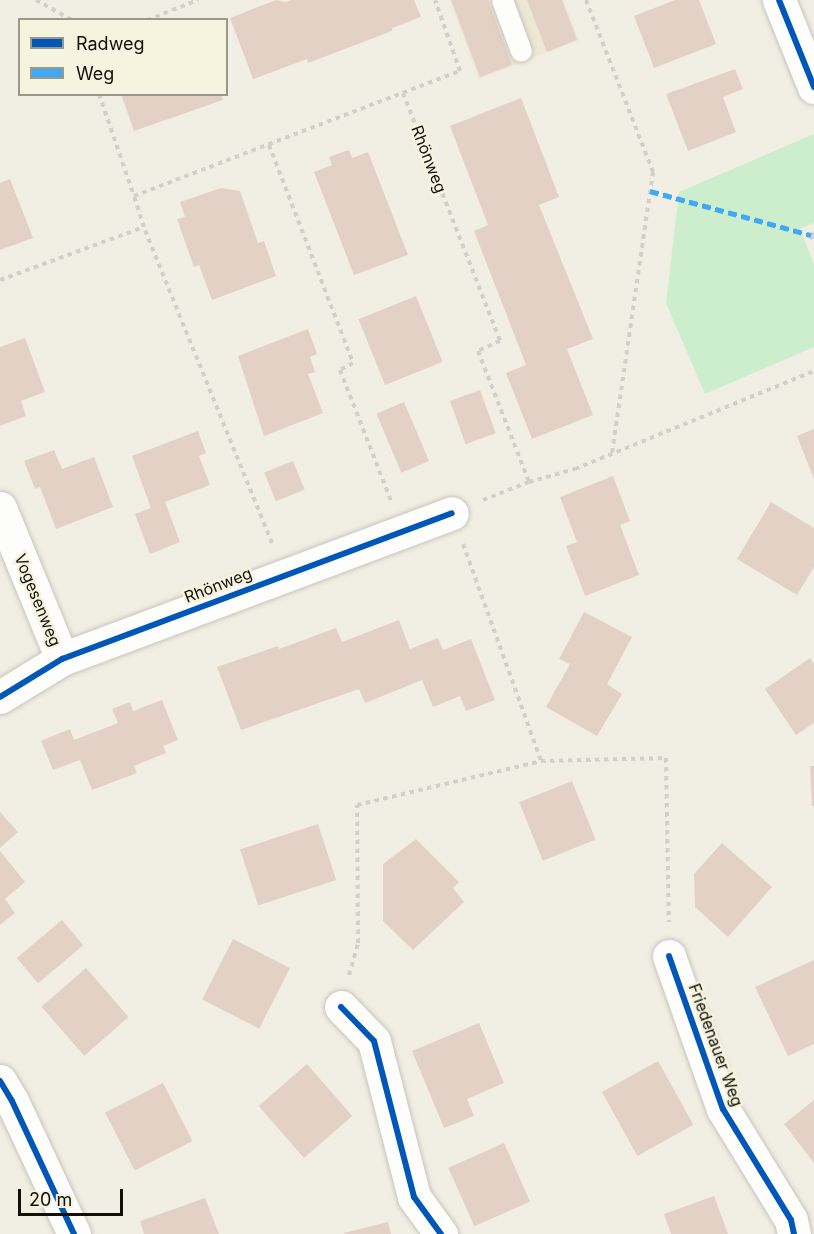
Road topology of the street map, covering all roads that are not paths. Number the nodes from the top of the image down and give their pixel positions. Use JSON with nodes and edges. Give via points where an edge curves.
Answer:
{"nodes":[{"id":1,"x":502,"y":0,"type":"edge"},
{"id":2,"x":779,"y":0,"type":"edge"},
{"id":3,"x":521,"y":51,"type":"dead end"},
{"id":4,"x":814,"y":87,"type":"edge"},
{"id":5,"x":0,"y":508,"type":"edge"},
{"id":6,"x":452,"y":513,"type":"road end"},
{"id":7,"x":62,"y":658,"type":"junction"},
{"id":8,"x":0,"y":697,"type":"edge"},
{"id":9,"x":669,"y":956,"type":"road end"},
{"id":10,"x":341,"y":1007,"type":"road end"},
{"id":11,"x":0,"y":1081,"type":"edge"},
{"id":12,"x":74,"y":1234,"type":"edge"},
{"id":13,"x":441,"y":1234,"type":"edge"},
{"id":14,"x":794,"y":1234,"type":"edge"}],
"edges":[{"from":1,"to":3,"type":"lane"},
{"from":2,"to":4,"type":"street"},
{"from":5,"to":7,"type":"street","name":"Vogesenweg"},
{"from":6,"to":7,"type":"street","name":"Rhönweg"},
{"from":7,"to":8,"type":"street","name":"Rhönweg"},
{"from":9,"to":14,"type":"street","name":"Friedenauer Weg","via":[[723,1109],[791,1220]]},
{"from":10,"to":13,"type":"street","via":[[374,1041],[414,1197]]},
{"from":11,"to":12,"type":"street"}]}
